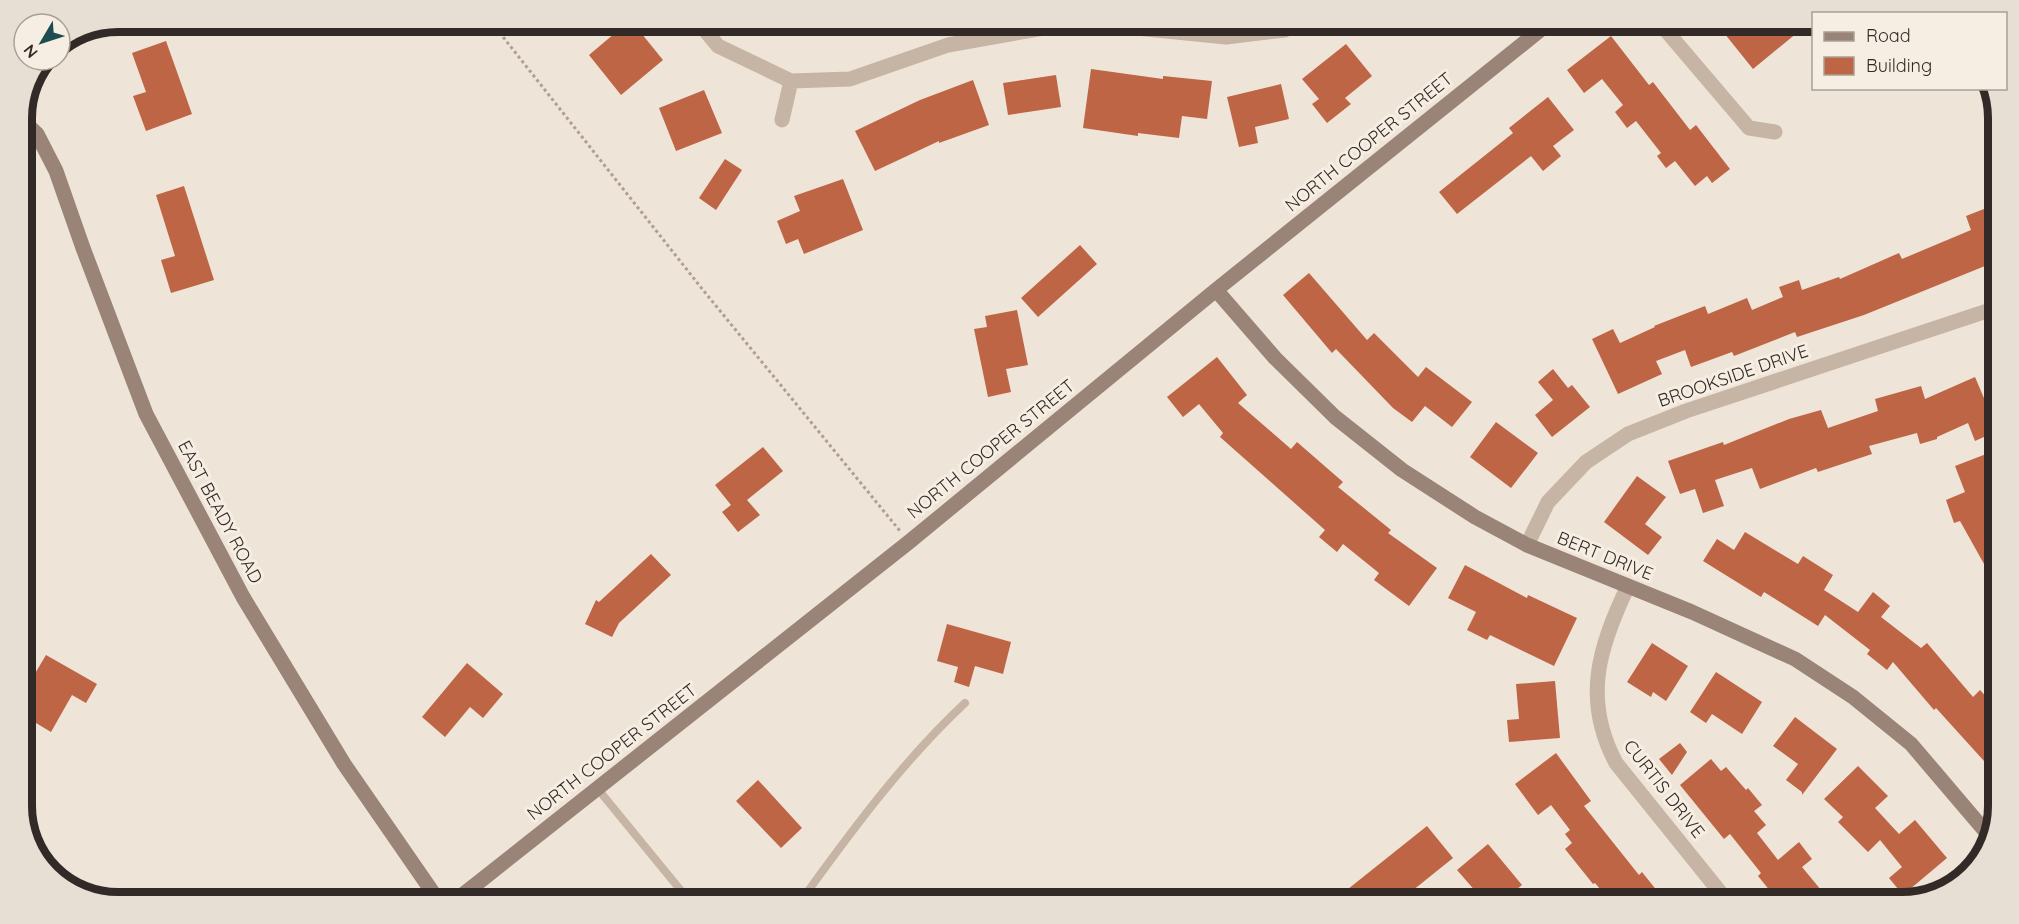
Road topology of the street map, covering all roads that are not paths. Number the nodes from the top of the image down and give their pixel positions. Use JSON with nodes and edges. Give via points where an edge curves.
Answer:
{"nodes":[{"id":1,"x":706,"y":31,"type":"edge"},
{"id":2,"x":1026,"y":31,"type":"edge"},
{"id":3,"x":1166,"y":31,"type":"edge"},
{"id":4,"x":1276,"y":31,"type":"edge"},
{"id":5,"x":1539,"y":31,"type":"edge"},
{"id":6,"x":1665,"y":31,"type":"edge"},
{"id":7,"x":791,"y":81,"type":"junction"},
{"id":8,"x":782,"y":120,"type":"dead end"},
{"id":9,"x":32,"y":129,"type":"edge"},
{"id":10,"x":1775,"y":132,"type":"dead end"},
{"id":11,"x":1216,"y":290,"type":"junction"},
{"id":12,"x":1987,"y":311,"type":"edge"},
{"id":13,"x":1527,"y":545,"type":"junction"},
{"id":14,"x":1628,"y":586,"type":"junction"},
{"id":15,"x":965,"y":704,"type":"dead end"},
{"id":16,"x":597,"y":788,"type":"junction"},
{"id":17,"x":1984,"y":830,"type":"edge"},
{"id":18,"x":433,"y":892,"type":"edge"},
{"id":19,"x":466,"y":892,"type":"edge"},
{"id":20,"x":682,"y":892,"type":"edge"},
{"id":21,"x":807,"y":892,"type":"edge"},
{"id":22,"x":1720,"y":892,"type":"edge"}],
"edges":[{"from":1,"to":7,"type":"street","via":[[718,46]]},
{"from":2,"to":7,"type":"street","via":[[948,45],[850,79]]},
{"from":3,"to":4,"type":"street","via":[[1226,37]]},
{"from":5,"to":11,"type":"street","name":"NORTH COOPER STREET"},
{"from":6,"to":10,"type":"street","via":[[1749,128]]},
{"from":7,"to":8,"type":"street"},
{"from":9,"to":18,"type":"street","name":"EAST BEADY ROAD","via":[[56,171],[146,414],[243,597],[344,764]]},
{"from":11,"to":13,"type":"street","name":"BERT DRIVE","via":[[1275,358],[1335,417],[1401,470]]},
{"from":11,"to":16,"type":"street","name":"NORTH COOPER STREET","via":[[909,542]]},
{"from":12,"to":13,"type":"street","name":"BROOKSIDE DRIVE","via":[[1628,434],[1586,462],[1548,502]]},
{"from":13,"to":14,"type":"street","name":"BERT DRIVE"},
{"from":14,"to":17,"type":"street","name":"BERT DRIVE","via":[[1795,659],[1853,697],[1911,744]]},
{"from":14,"to":22,"type":"street","name":"CURTIS DRIVE","via":[[1603,647],[1597,680],[1604,741],[1616,763]]},
{"from":15,"to":21,"type":"lane","via":[[934,732],[855,826]]},
{"from":16,"to":19,"type":"street","name":"NORTH COOPER STREET"},
{"from":16,"to":20,"type":"lane"}]}
